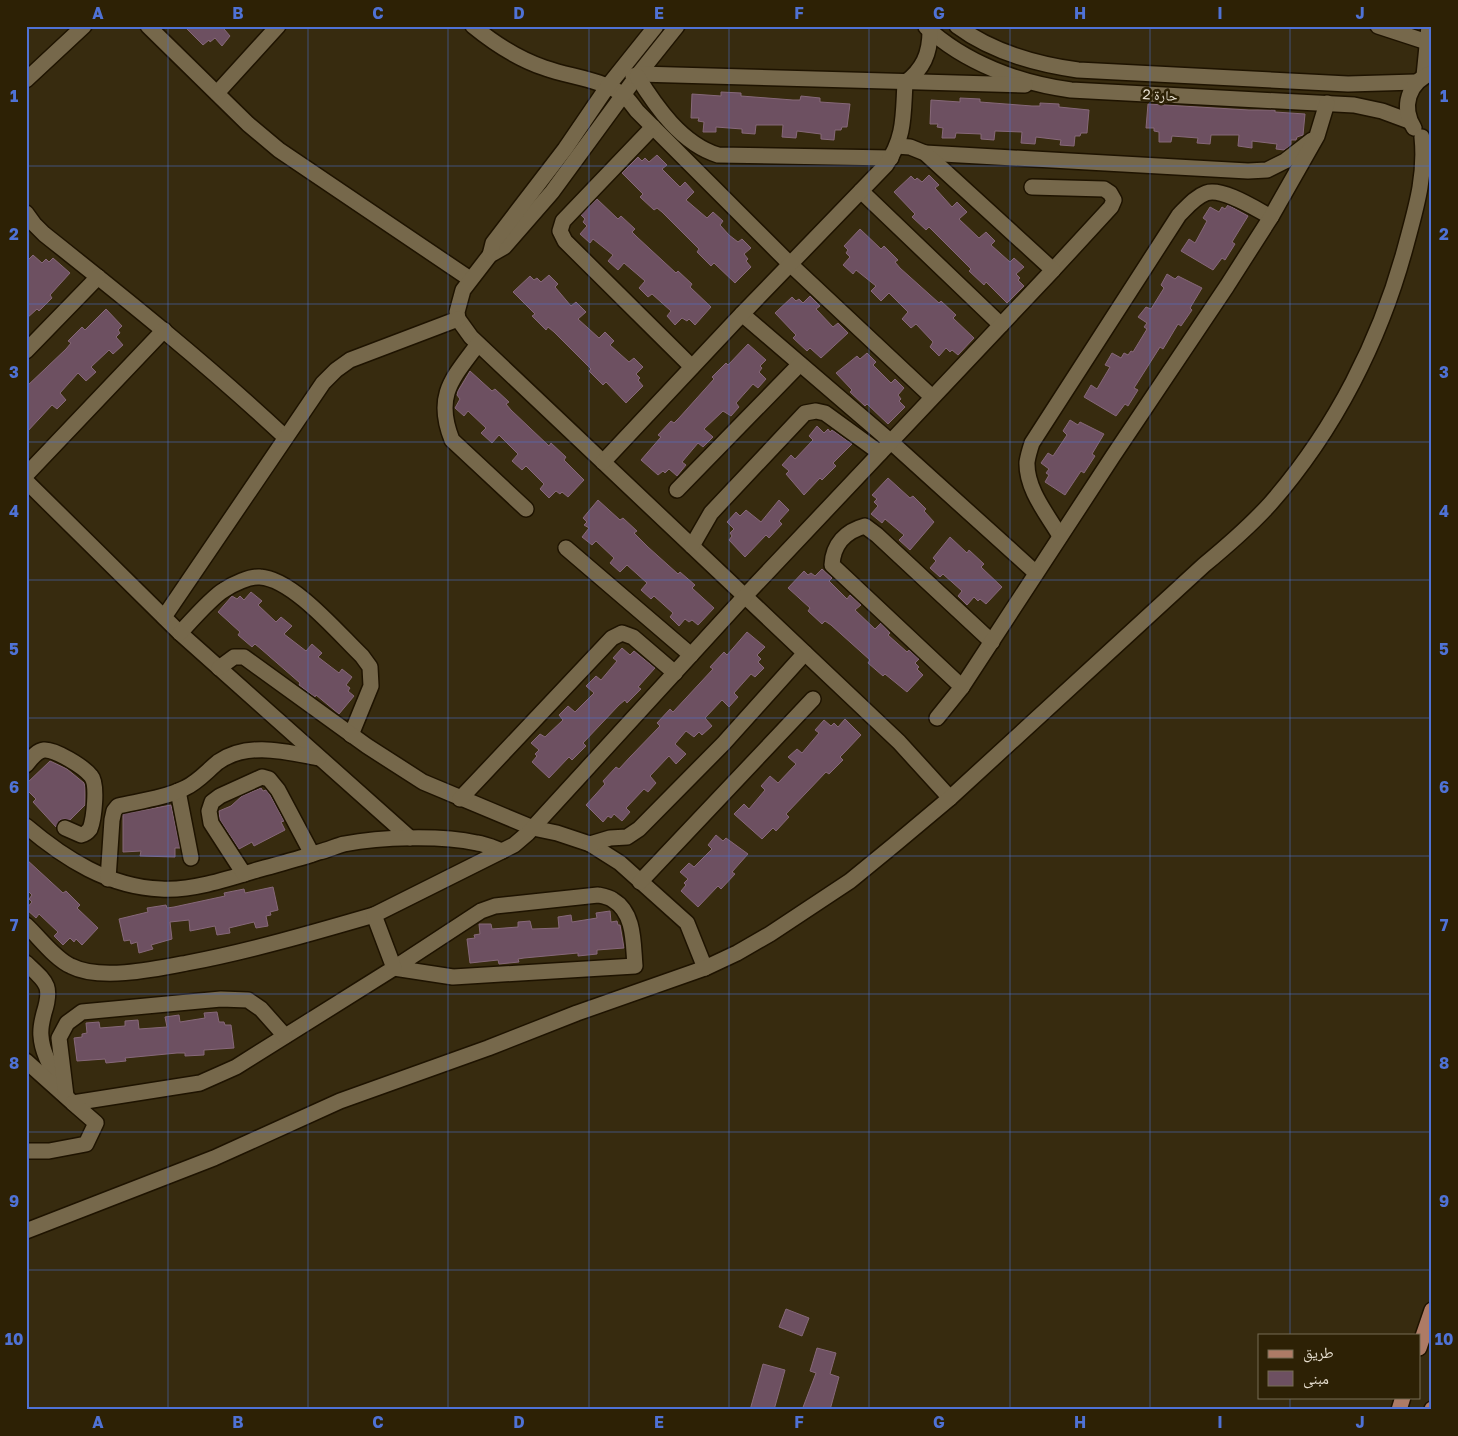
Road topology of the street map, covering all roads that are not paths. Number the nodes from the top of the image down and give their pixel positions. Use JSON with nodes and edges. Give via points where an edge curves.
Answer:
{"nodes":[{"id":1,"x":84,"y":26,"type":"edge"},
{"id":2,"x":148,"y":26,"type":"edge"},
{"id":3,"x":278,"y":26,"type":"edge"},
{"id":4,"x":472,"y":26,"type":"edge"},
{"id":5,"x":656,"y":26,"type":"edge"},
{"id":6,"x":676,"y":26,"type":"edge"},
{"id":7,"x":1378,"y":26,"type":"edge"},
{"id":8,"x":1429,"y":26,"type":"edge"},
{"id":9,"x":927,"y":29,"type":"edge"},
{"id":10,"x":965,"y":29,"type":"edge"},
{"id":11,"x":1427,"y":42,"type":"junction"},
{"id":12,"x":638,"y":75,"type":"junction"},
{"id":13,"x":1424,"y":77,"type":"edge"},
{"id":14,"x":26,"y":80,"type":"edge"},
{"id":15,"x":905,"y":83,"type":"junction"},
{"id":16,"x":1041,"y":85,"type":"junction"},
{"id":17,"x":608,"y":86,"type":"junction"},
{"id":18,"x":217,"y":94,"type":"junction"},
{"id":19,"x":624,"y":95,"type":"junction"},
{"id":20,"x":1327,"y":103,"type":"junction"},
{"id":21,"x":1409,"y":121,"type":"junction"},
{"id":22,"x":653,"y":127,"type":"junction"},
{"id":23,"x":1317,"y":136,"type":"junction"},
{"id":24,"x":1427,"y":139,"type":"edge"},
{"id":25,"x":894,"y":152,"type":"junction"},
{"id":26,"x":925,"y":153,"type":"junction"},
{"id":27,"x":1432,"y":172,"type":"edge"},
{"id":28,"x":1032,"y":187,"type":"dead end"},
{"id":29,"x":861,"y":191,"type":"junction"},
{"id":30,"x":1419,"y":197,"type":"junction"},
{"id":31,"x":1271,"y":217,"type":"junction"},
{"id":32,"x":29,"y":223,"type":"edge"},
{"id":33,"x":490,"y":255,"type":"junction"},
{"id":34,"x":790,"y":264,"type":"junction"},
{"id":35,"x":1054,"y":270,"type":"junction"},
{"id":36,"x":98,"y":277,"type":"junction"},
{"id":37,"x":470,"y":279,"type":"junction"},
{"id":38,"x":742,"y":314,"type":"junction"},
{"id":39,"x":458,"y":319,"type":"junction"},
{"id":40,"x":1001,"y":325,"type":"junction"},
{"id":41,"x":164,"y":330,"type":"junction"},
{"id":42,"x":478,"y":344,"type":"junction"},
{"id":43,"x":26,"y":352,"type":"edge"},
{"id":44,"x":800,"y":364,"type":"junction"},
{"id":45,"x":692,"y":367,"type":"junction"},
{"id":46,"x":932,"y":397,"type":"junction"},
{"id":47,"x":285,"y":437,"type":"junction"},
{"id":48,"x":885,"y":447,"type":"junction"},
{"id":49,"x":603,"y":462,"type":"junction"},
{"id":50,"x":26,"y":475,"type":"edge"},
{"id":51,"x":26,"y":481,"type":"edge"},
{"id":52,"x":677,"y":490,"type":"dead end"},
{"id":53,"x":526,"y":509,"type":"dead end"},
{"id":54,"x":1060,"y":536,"type":"junction"},
{"id":55,"x":692,"y":546,"type":"junction"},
{"id":56,"x":566,"y":548,"type":"dead end"},
{"id":57,"x":1036,"y":573,"type":"junction"},
{"id":58,"x":745,"y":596,"type":"junction"},
{"id":59,"x":164,"y":617,"type":"junction"},
{"id":60,"x":180,"y":632,"type":"junction"},
{"id":61,"x":992,"y":642,"type":"junction"},
{"id":62,"x":804,"y":653,"type":"junction"},
{"id":63,"x":691,"y":655,"type":"junction"},
{"id":64,"x":219,"y":668,"type":"junction"},
{"id":65,"x":674,"y":673,"type":"junction"},
{"id":66,"x":962,"y":687,"type":"junction"},
{"id":67,"x":813,"y":699,"type":"dead end"},
{"id":68,"x":937,"y":718,"type":"dead end"},
{"id":69,"x":351,"y":735,"type":"junction"},
{"id":70,"x":320,"y":759,"type":"junction"},
{"id":71,"x":26,"y":764,"type":"edge"},
{"id":72,"x":178,"y":791,"type":"junction"},
{"id":73,"x":950,"y":798,"type":"junction"},
{"id":74,"x":460,"y":799,"type":"junction"},
{"id":75,"x":26,"y":826,"type":"edge"},
{"id":76,"x":65,"y":828,"type":"dead end"},
{"id":77,"x":532,"y":828,"type":"junction"},
{"id":78,"x":410,"y":838,"type":"junction"},
{"id":79,"x":590,"y":844,"type":"junction"},
{"id":80,"x":502,"y":851,"type":"junction"},
{"id":81,"x":312,"y":854,"type":"junction"},
{"id":82,"x":191,"y":858,"type":"dead end"},
{"id":83,"x":244,"y":874,"type":"junction"},
{"id":84,"x":108,"y":879,"type":"junction"},
{"id":85,"x":640,"y":882,"type":"junction"},
{"id":86,"x":374,"y":916,"type":"junction"},
{"id":87,"x":26,"y":925,"type":"edge"},
{"id":88,"x":26,"y":963,"type":"edge"},
{"id":89,"x":394,"y":968,"type":"junction"},
{"id":90,"x":705,"y":968,"type":"junction"},
{"id":91,"x":285,"y":1036,"type":"junction"},
{"id":92,"x":26,"y":1061,"type":"edge"},
{"id":93,"x":69,"y":1100,"type":"junction"},
{"id":94,"x":26,"y":1150,"type":"edge"},
{"id":95,"x":49,"y":1151,"type":"junction"},
{"id":96,"x":26,"y":1163,"type":"edge"},
{"id":97,"x":26,"y":1231,"type":"edge"},
{"id":98,"x":1432,"y":1310,"type":"edge"},
{"id":99,"x":1420,"y":1345,"type":"edge"},
{"id":100,"x":1403,"y":1398,"type":"edge"},
{"id":101,"x":1399,"y":1410,"type":"edge"}],
"edges":[{"from":1,"to":14,"type":"street"},
{"from":2,"to":18,"type":"street"},
{"from":3,"to":18,"type":"street"},
{"from":4,"to":17,"type":"street","via":[[517,56]]},
{"from":5,"to":17,"type":"street"},
{"from":6,"to":12,"type":"street"},
{"from":7,"to":11,"type":"street"},
{"from":8,"to":11,"type":"street"},
{"from":9,"to":15,"type":"street","via":[[925,61]]},
{"from":9,"to":16,"type":"street","name":"حارة 2","via":[[986,66]]},
{"from":10,"to":13,"type":"street","name":"حارة 2","via":[[987,44],[1016,57],[1078,70],[1348,84]]},
{"from":11,"to":13,"type":"street"},
{"from":12,"to":15,"type":"street"},
{"from":12,"to":17,"type":"street"},
{"from":12,"to":19,"type":"street"},
{"from":12,"to":25,"type":"street","via":[[660,110],[699,148],[708,152],[718,155]]},
{"from":13,"to":21,"type":"street","via":[[1410,91],[1407,100]]},
{"from":15,"to":16,"type":"street"},
{"from":15,"to":25,"type":"street","via":[[903,122]]},
{"from":16,"to":20,"type":"street","name":"حارة 2","via":[[1072,90]]},
{"from":17,"to":19,"type":"street"},
{"from":17,"to":33,"type":"street","via":[[493,243]]},
{"from":18,"to":37,"type":"street","via":[[279,150]]},
{"from":19,"to":22,"type":"street"},
{"from":19,"to":33,"type":"street","via":[[552,192],[504,247]]},
{"from":20,"to":21,"type":"street","name":"حارة 2","via":[[1382,111]]},
{"from":20,"to":23,"type":"street"},
{"from":21,"to":24,"type":"street"},
{"from":22,"to":34,"type":"street"},
{"from":22,"to":45,"type":"street","via":[[564,222],[560,231],[564,241]]},
{"from":23,"to":26,"type":"street","via":[[1268,170],[1248,171]]},
{"from":23,"to":31,"type":"street"},
{"from":24,"to":30,"type":"street"},
{"from":25,"to":26,"type":"street","via":[[910,147]]},
{"from":25,"to":29,"type":"street"},
{"from":26,"to":35,"type":"street"},
{"from":27,"to":30,"type":"street"},
{"from":28,"to":35,"type":"street","via":[[1104,189],[1114,200]]},
{"from":29,"to":34,"type":"street"},
{"from":29,"to":40,"type":"street"},
{"from":30,"to":73,"type":"street","via":[[1388,301],[1354,381],[1329,424],[1284,488],[1244,530]]},
{"from":31,"to":54,"type":"street"},
{"from":31,"to":54,"type":"street","via":[[1220,192],[1207,193],[1179,215],[1032,443],[1027,461],[1029,478]]},
{"from":32,"to":36,"type":"street"},
{"from":33,"to":37,"type":"street"},
{"from":34,"to":38,"type":"street"},
{"from":34,"to":46,"type":"street"},
{"from":35,"to":40,"type":"street"},
{"from":36,"to":41,"type":"street"},
{"from":36,"to":43,"type":"street"},
{"from":37,"to":39,"type":"street","via":[[458,301]]},
{"from":38,"to":44,"type":"street"},
{"from":38,"to":45,"type":"street"},
{"from":39,"to":42,"type":"street"},
{"from":39,"to":47,"type":"street","via":[[350,360],[323,383]]},
{"from":40,"to":46,"type":"street"},
{"from":41,"to":47,"type":"street"},
{"from":41,"to":50,"type":"street"},
{"from":42,"to":49,"type":"street"},
{"from":42,"to":53,"type":"street","via":[[451,382],[444,401],[445,424],[452,440]]},
{"from":44,"to":48,"type":"street"},
{"from":44,"to":52,"type":"street"},
{"from":45,"to":49,"type":"street"},
{"from":46,"to":48,"type":"street"},
{"from":47,"to":59,"type":"street"},
{"from":48,"to":55,"type":"street","via":[[825,413],[805,413],[711,513]]},
{"from":48,"to":57,"type":"street"},
{"from":48,"to":58,"type":"street"},
{"from":49,"to":55,"type":"street"},
{"from":51,"to":59,"type":"street"},
{"from":54,"to":57,"type":"street"},
{"from":55,"to":58,"type":"street"},
{"from":56,"to":63,"type":"street"},
{"from":57,"to":61,"type":"street"},
{"from":58,"to":62,"type":"street"},
{"from":58,"to":63,"type":"street"},
{"from":59,"to":60,"type":"street"},
{"from":60,"to":64,"type":"street"},
{"from":60,"to":69,"type":"street","via":[[223,590],[244,581],[258,577],[276,580],[296,592],[370,667],[371,686]]},
{"from":61,"to":66,"type":"street"},
{"from":61,"to":66,"type":"street","via":[[865,526],[853,529],[839,542],[832,554],[832,564]]},
{"from":62,"to":73,"type":"street","via":[[899,742]]},
{"from":62,"to":79,"type":"street","via":[[724,743],[639,828],[627,837]]},
{"from":63,"to":65,"type":"street"},
{"from":64,"to":69,"type":"street","via":[[234,657],[244,657]]},
{"from":64,"to":70,"type":"street"},
{"from":65,"to":74,"type":"street","via":[[633,637],[622,633],[612,638]]},
{"from":65,"to":77,"type":"street"},
{"from":66,"to":68,"type":"street"},
{"from":67,"to":85,"type":"street"},
{"from":69,"to":74,"type":"street","via":[[423,782]]},
{"from":70,"to":72,"type":"street","via":[[280,750],[236,753]]},
{"from":70,"to":78,"type":"street"},
{"from":71,"to":76,"type":"street","via":[[45,750],[56,753],[92,776],[95,786],[91,827],[81,835]]},
{"from":72,"to":82,"type":"street"},
{"from":72,"to":84,"type":"street","via":[[118,806],[114,811]]},
{"from":73,"to":90,"type":"street","via":[[850,881],[770,934]]},
{"from":74,"to":77,"type":"street"},
{"from":75,"to":84,"type":"street","via":[[74,862]]},
{"from":77,"to":79,"type":"street"},
{"from":77,"to":80,"type":"street","via":[[514,845]]},
{"from":78,"to":80,"type":"street","via":[[477,843]]},
{"from":78,"to":81,"type":"street","via":[[350,843]]},
{"from":79,"to":85,"type":"street","via":[[620,863]]},
{"from":80,"to":86,"type":"street"},
{"from":81,"to":83,"type":"street"},
{"from":81,"to":83,"type":"street","via":[[278,790],[269,779],[262,777],[220,796],[212,802],[208,812],[211,823]]},
{"from":83,"to":84,"type":"street","via":[[162,890]]},
{"from":85,"to":90,"type":"street","via":[[688,923]]},
{"from":86,"to":87,"type":"street","via":[[241,953],[140,972],[109,973],[70,966]]},
{"from":86,"to":89,"type":"street"},
{"from":88,"to":93,"type":"street","via":[[49,990],[40,1038]]},
{"from":89,"to":89,"type":"street","via":[[480,911],[495,906],[598,895],[613,900],[631,924],[635,966],[453,977]]},
{"from":89,"to":91,"type":"street"},
{"from":90,"to":97,"type":"street","via":[[365,1091],[214,1158]]},
{"from":91,"to":93,"type":"street","via":[[236,1067],[200,1083]]},
{"from":91,"to":93,"type":"street","via":[[262,1008],[248,1000],[222,998],[82,1012],[67,1022],[59,1038]]},
{"from":92,"to":93,"type":"street"},
{"from":93,"to":95,"type":"street","via":[[96,1123],[86,1144]]},
{"from":94,"to":95,"type":"street"},
{"from":95,"to":96,"type":"street"},
{"from":98,"to":99,"type":"main road"},
{"from":100,"to":101,"type":"main road"}]}
